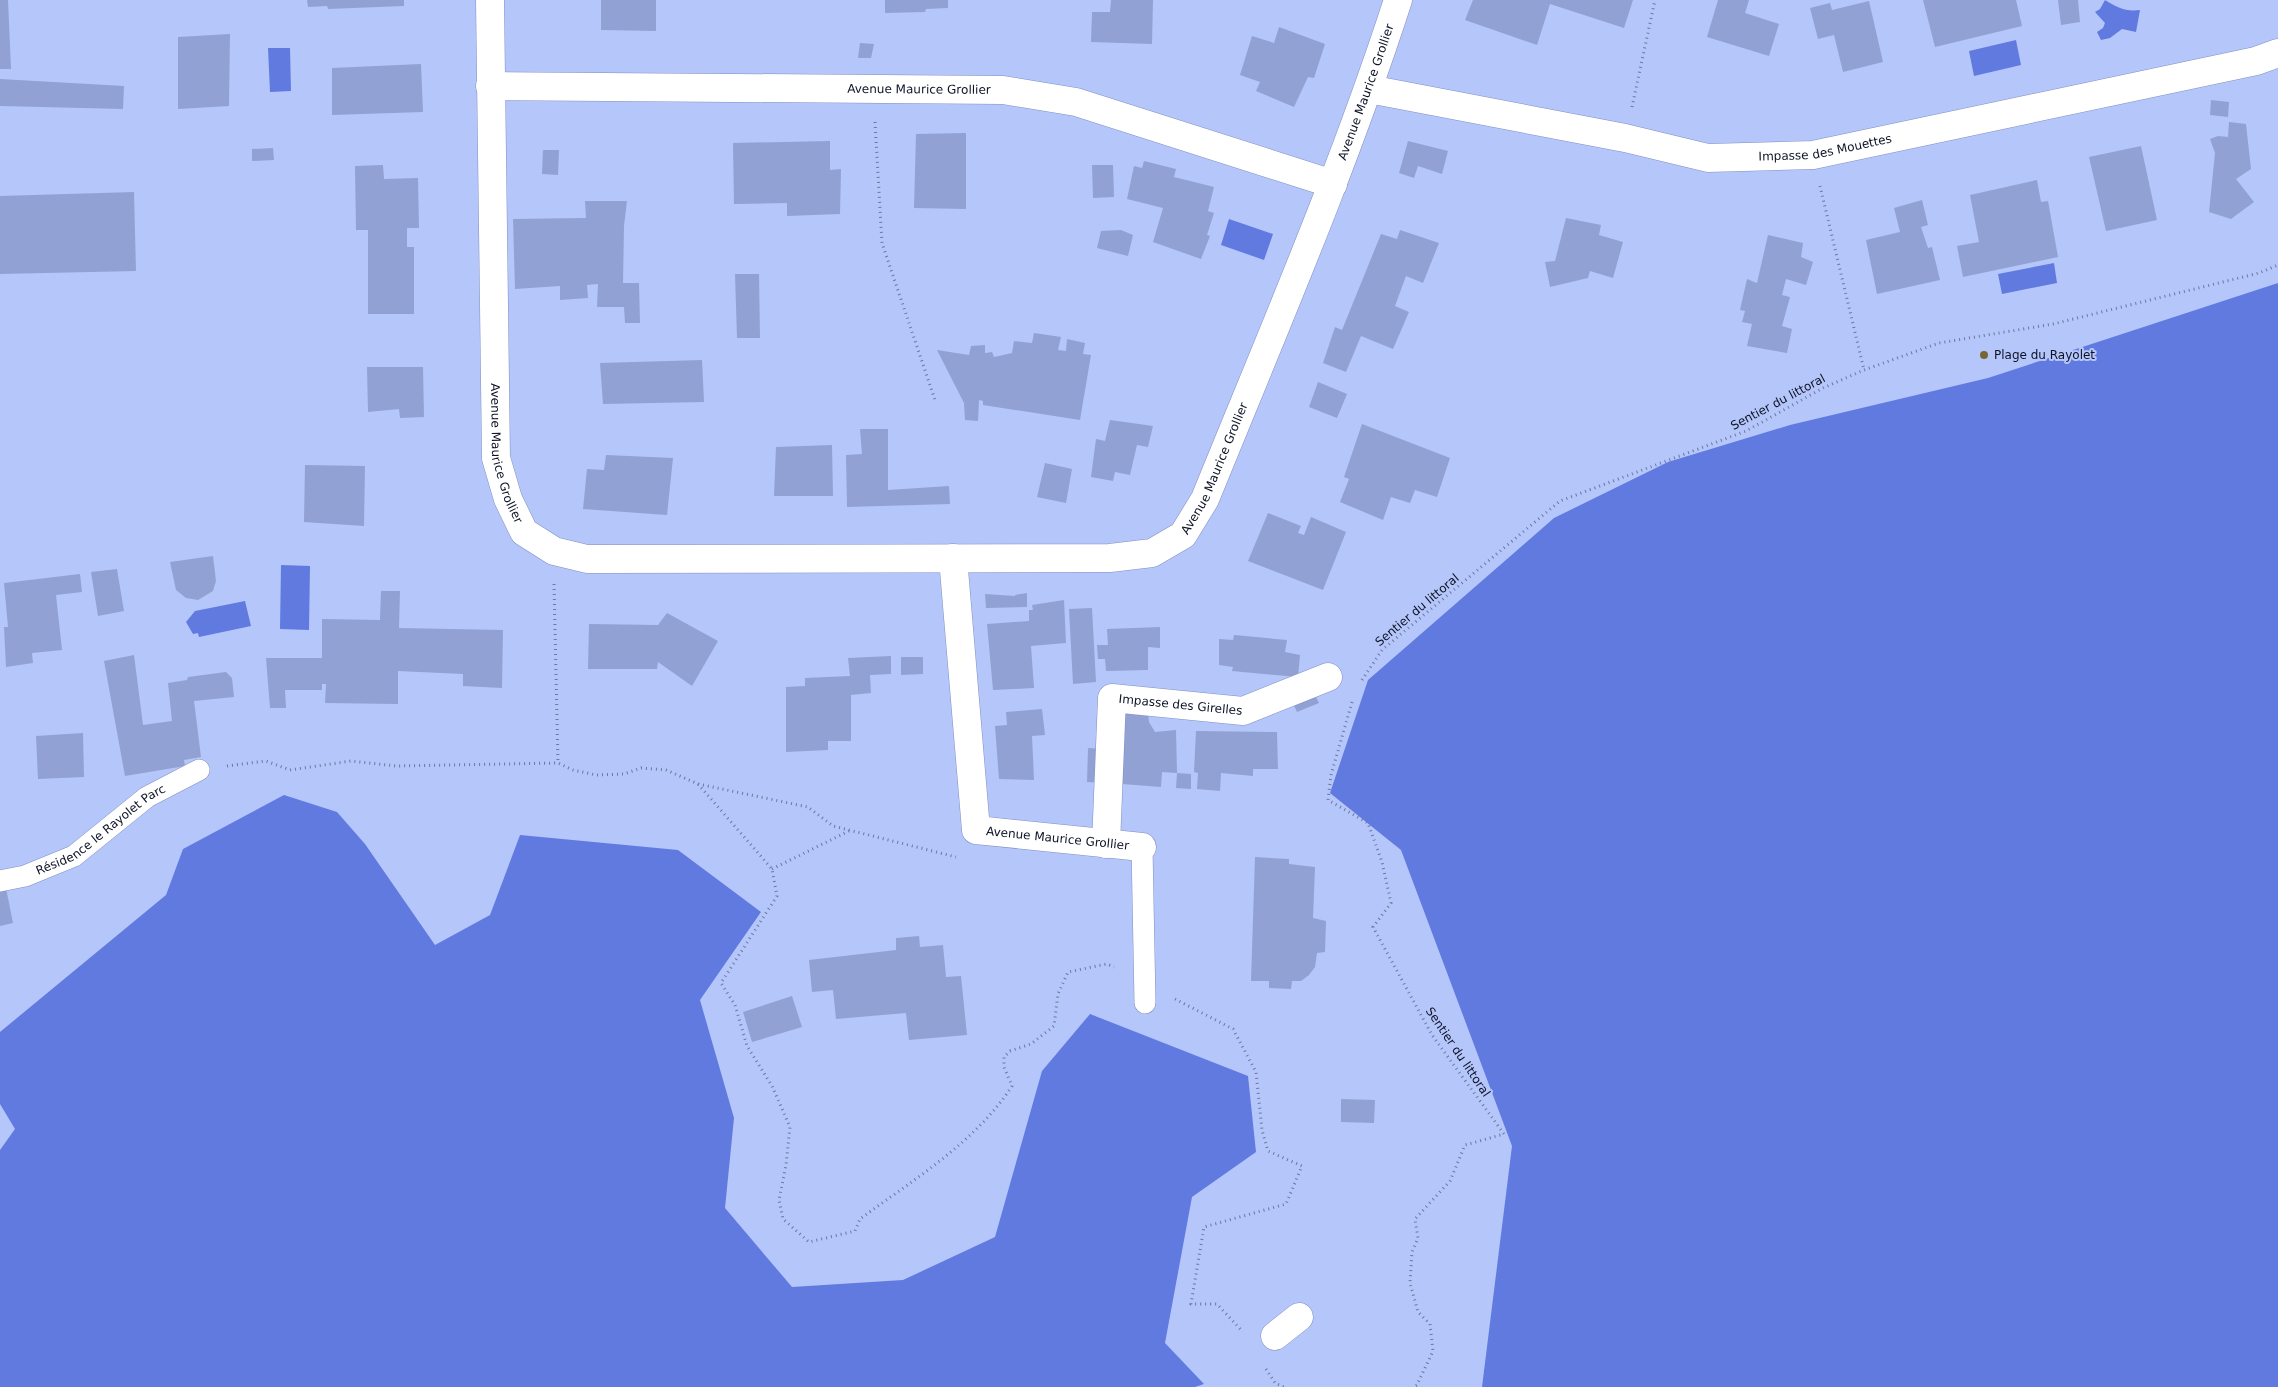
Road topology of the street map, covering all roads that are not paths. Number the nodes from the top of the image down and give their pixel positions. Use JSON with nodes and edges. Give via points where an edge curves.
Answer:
{"nodes":[{"id":1,"x":490,"y":0,"type":"edge"},
{"id":2,"x":1398,"y":0,"type":"edge"},
{"id":3,"x":2278,"y":53,"type":"edge"},
{"id":4,"x":490,"y":86,"type":"junction"},
{"id":5,"x":1369,"y":89,"type":"junction"},
{"id":6,"x":1333,"y":184,"type":"junction"},
{"id":7,"x":954,"y":558,"type":"junction"},
{"id":8,"x":1328,"y":677,"type":"dead end"},
{"id":9,"x":199,"y":770,"type":"road end"},
{"id":10,"x":1106,"y":844,"type":"junction"},
{"id":11,"x":1142,"y":847,"type":"joint"},
{"id":12,"x":0,"y":881,"type":"edge"},
{"id":13,"x":1145,"y":994,"type":"road end"},
{"id":14,"x":1299,"y":1317,"type":"dead end"},
{"id":15,"x":1275,"y":1336,"type":"dead end"}],
"edges":[{"from":1,"to":4,"type":"street","name":"Avenue Maurice Grollier"},
{"from":2,"to":5,"type":"street","name":"Avenue Maurice Grollier"},
{"from":3,"to":5,"type":"street","name":"Impasse des Mouettes","via":[[2246,63],[1813,155],[1708,158],[1625,138]]},
{"from":4,"to":6,"type":"street","name":"Avenue Maurice Grollier","via":[[1003,90],[1076,102]]},
{"from":4,"to":7,"type":"street","name":"Avenue Maurice Grollier","via":[[496,458],[508,500],[524,532],[554,551],[587,559]]},
{"from":5,"to":6,"type":"street","name":"Avenue Maurice Grollier"},
{"from":6,"to":7,"type":"street","name":"Avenue Maurice Grollier","via":[[1205,499],[1183,534],[1152,553],[1110,558]]},
{"from":7,"to":10,"type":"street","name":"Avenue Maurice Grollier","via":[[976,830]]},
{"from":8,"to":10,"type":"street","name":"Impasse des Girelles","via":[[1243,711],[1112,698]]},
{"from":9,"to":12,"type":"lane","name":"Résidence le Rayolet Parc","via":[[147,797],[74,856],[24,876]]},
{"from":10,"to":11,"type":"street","name":"Avenue Maurice Grollier"},
{"from":11,"to":13,"type":"lane"},
{"from":14,"to":15,"type":"street"}]}
